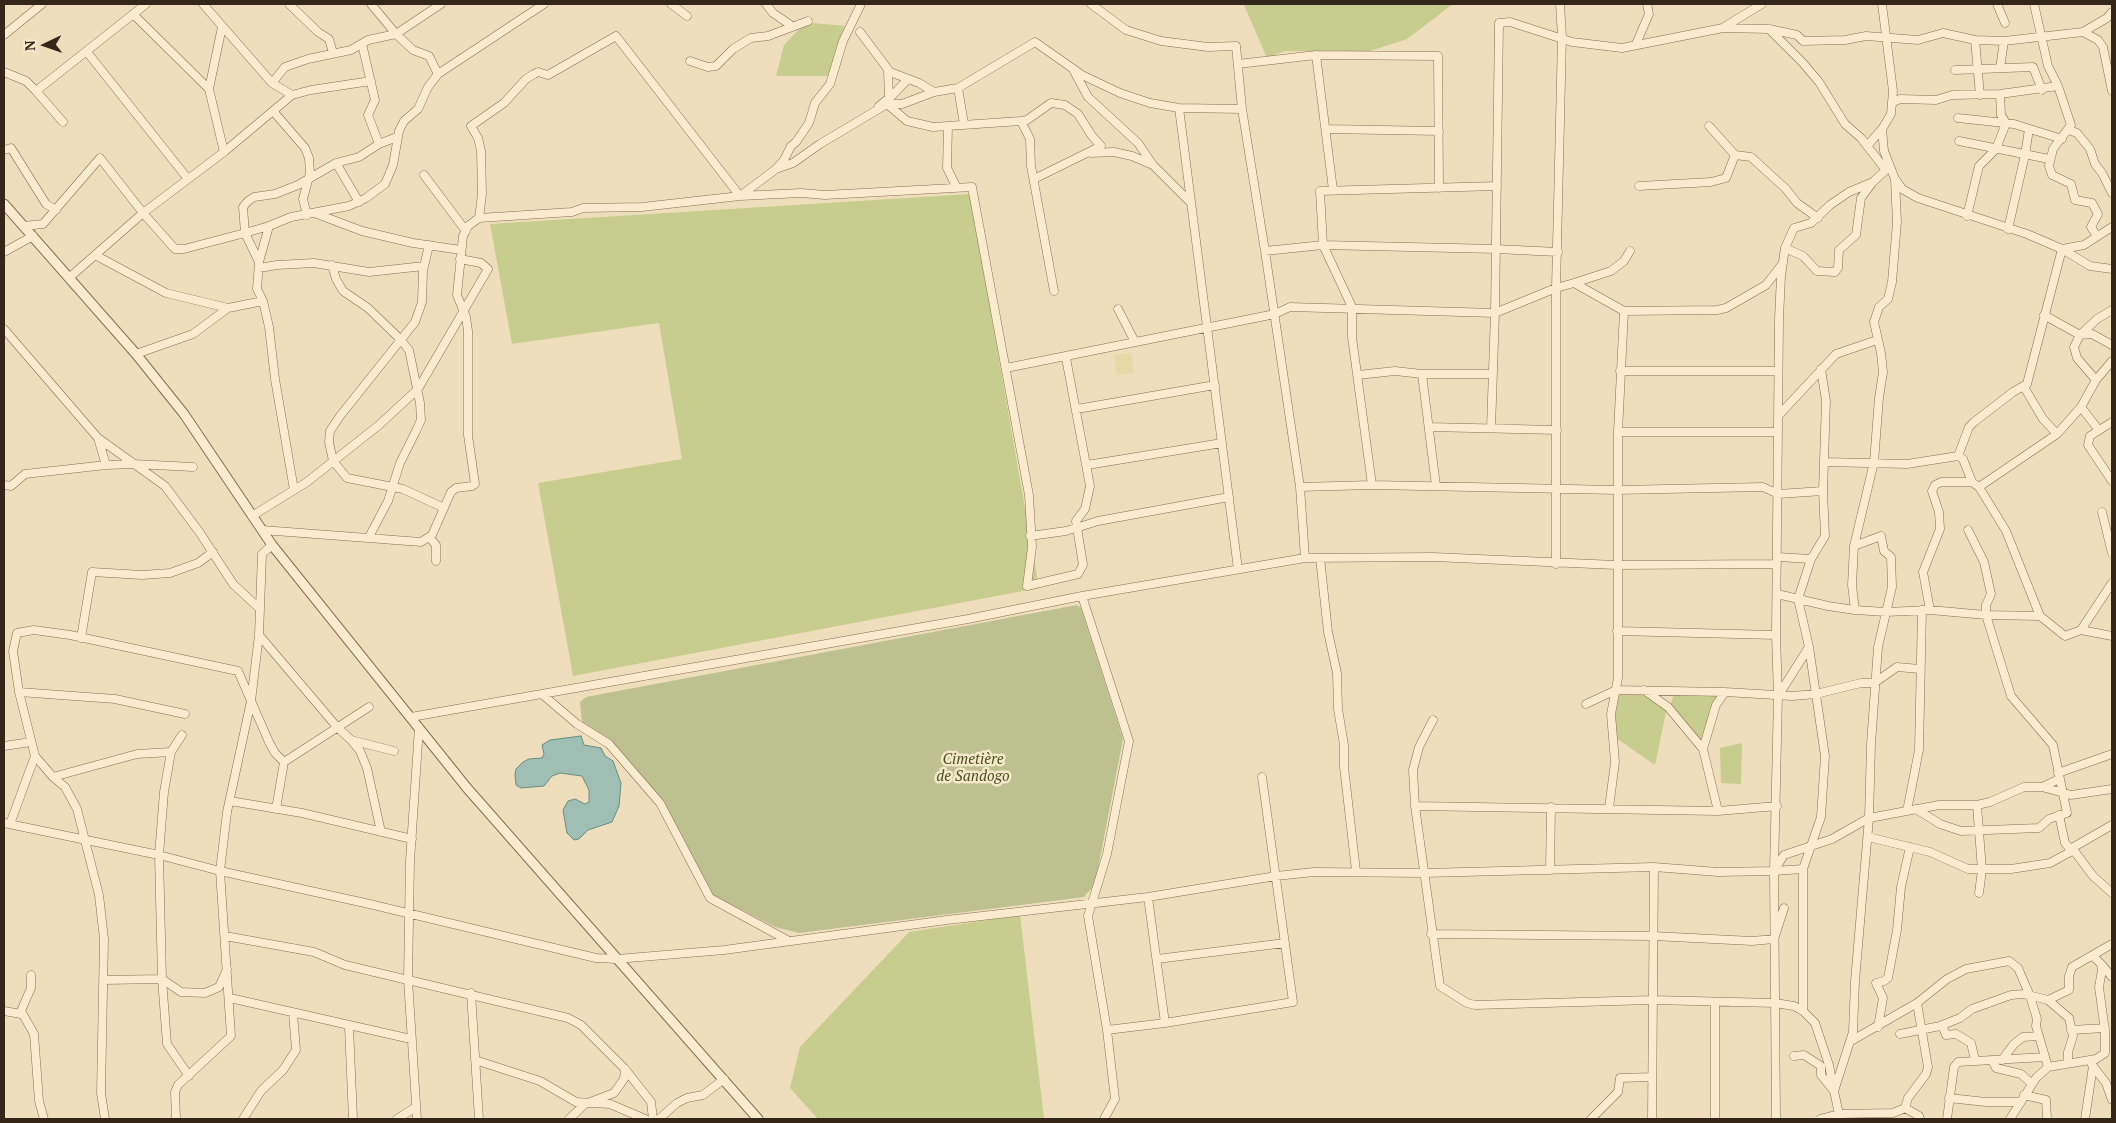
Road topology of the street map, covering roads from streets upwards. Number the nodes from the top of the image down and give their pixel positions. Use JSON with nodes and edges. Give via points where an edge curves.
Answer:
{"nodes":[{"id":1,"x":42,"y":4,"type":"edge"},
{"id":2,"x":146,"y":4,"type":"edge"},
{"id":3,"x":203,"y":4,"type":"edge"},
{"id":4,"x":289,"y":4,"type":"edge"},
{"id":5,"x":371,"y":4,"type":"edge"},
{"id":6,"x":441,"y":4,"type":"edge"},
{"id":7,"x":544,"y":4,"type":"edge"},
{"id":8,"x":671,"y":4,"type":"edge"},
{"id":9,"x":766,"y":4,"type":"edge"},
{"id":10,"x":860,"y":4,"type":"edge"},
{"id":11,"x":1091,"y":4,"type":"edge"},
{"id":12,"x":1560,"y":4,"type":"edge"},
{"id":13,"x":1647,"y":4,"type":"edge"},
{"id":14,"x":1762,"y":4,"type":"edge"},
{"id":15,"x":1882,"y":4,"type":"edge"},
{"id":16,"x":1997,"y":4,"type":"edge"},
{"id":17,"x":2034,"y":4,"type":"edge"},
{"id":18,"x":2112,"y":12,"type":"edge"},
{"id":19,"x":133,"y":14,"type":"junction"},
{"id":20,"x":687,"y":16,"type":"dead end"},
{"id":21,"x":808,"y":22,"type":"dead end"},
{"id":22,"x":2006,"y":23,"type":"dead end"},
{"id":23,"x":792,"y":26,"type":"junction"},
{"id":24,"x":222,"y":27,"type":"junction"},
{"id":25,"x":1723,"y":28,"type":"junction"},
{"id":26,"x":1769,"y":30,"type":"junction"},
{"id":27,"x":860,"y":32,"type":"dead end"},
{"id":28,"x":2083,"y":32,"type":"junction"},
{"id":29,"x":396,"y":34,"type":"junction"},
{"id":30,"x":4,"y":35,"type":"edge"},
{"id":31,"x":1562,"y":37,"type":"junction"},
{"id":32,"x":1887,"y":38,"type":"junction"},
{"id":33,"x":2043,"y":38,"type":"junction"},
{"id":34,"x":1975,"y":40,"type":"junction"},
{"id":35,"x":2004,"y":41,"type":"junction"},
{"id":36,"x":362,"y":44,"type":"junction"},
{"id":37,"x":1636,"y":44,"type":"junction"},
{"id":38,"x":87,"y":52,"type":"junction"},
{"id":39,"x":333,"y":53,"type":"junction"},
{"id":40,"x":1316,"y":55,"type":"junction"},
{"id":41,"x":690,"y":61,"type":"dead end"},
{"id":42,"x":1238,"y":64,"type":"junction"},
{"id":43,"x":1071,"y":67,"type":"junction"},
{"id":44,"x":2000,"y":68,"type":"junction"},
{"id":45,"x":1979,"y":69,"type":"junction"},
{"id":46,"x":888,"y":70,"type":"junction"},
{"id":47,"x":1955,"y":70,"type":"dead end"},
{"id":48,"x":4,"y":72,"type":"edge"},
{"id":49,"x":438,"y":74,"type":"junction"},
{"id":50,"x":908,"y":79,"type":"junction"},
{"id":51,"x":371,"y":81,"type":"junction"},
{"id":52,"x":272,"y":83,"type":"junction"},
{"id":53,"x":2058,"y":86,"type":"junction"},
{"id":54,"x":958,"y":88,"type":"junction"},
{"id":55,"x":209,"y":89,"type":"junction"},
{"id":56,"x":2042,"y":90,"type":"junction"},
{"id":57,"x":36,"y":91,"type":"junction"},
{"id":58,"x":934,"y":92,"type":"junction"},
{"id":59,"x":2112,"y":92,"type":"edge"},
{"id":60,"x":2000,"y":94,"type":"junction"},
{"id":61,"x":1980,"y":95,"type":"junction"},
{"id":62,"x":292,"y":96,"type":"junction"},
{"id":63,"x":888,"y":102,"type":"junction"},
{"id":64,"x":1893,"y":102,"type":"junction"},
{"id":65,"x":1179,"y":108,"type":"junction"},
{"id":66,"x":1242,"y":109,"type":"junction"},
{"id":67,"x":273,"y":111,"type":"junction"},
{"id":68,"x":1958,"y":118,"type":"dead end"},
{"id":69,"x":1021,"y":121,"type":"junction"},
{"id":70,"x":63,"y":122,"type":"dead end"},
{"id":71,"x":2006,"y":122,"type":"junction"},
{"id":72,"x":964,"y":124,"type":"junction"},
{"id":73,"x":948,"y":126,"type":"junction"},
{"id":74,"x":1709,"y":126,"type":"dead end"},
{"id":75,"x":1326,"y":129,"type":"junction"},
{"id":76,"x":1882,"y":129,"type":"junction"},
{"id":77,"x":2029,"y":129,"type":"junction"},
{"id":78,"x":2069,"y":130,"type":"junction"},
{"id":79,"x":1439,"y":131,"type":"junction"},
{"id":80,"x":397,"y":137,"type":"junction"},
{"id":81,"x":2062,"y":139,"type":"junction"},
{"id":82,"x":1958,"y":142,"type":"dead end"},
{"id":83,"x":379,"y":144,"type":"junction"},
{"id":84,"x":1867,"y":146,"type":"junction"},
{"id":85,"x":1996,"y":148,"type":"junction"},
{"id":86,"x":4,"y":150,"type":"edge"},
{"id":87,"x":224,"y":152,"type":"junction"},
{"id":88,"x":1087,"y":153,"type":"junction"},
{"id":89,"x":2025,"y":155,"type":"junction"},
{"id":90,"x":1735,"y":156,"type":"junction"},
{"id":91,"x":2049,"y":159,"type":"junction"},
{"id":92,"x":336,"y":163,"type":"junction"},
{"id":93,"x":1153,"y":165,"type":"junction"},
{"id":94,"x":1887,"y":168,"type":"junction"},
{"id":95,"x":776,"y":169,"type":"junction"},
{"id":96,"x":424,"y":175,"type":"dead end"},
{"id":97,"x":308,"y":178,"type":"junction"},
{"id":98,"x":188,"y":179,"type":"junction"},
{"id":99,"x":1034,"y":179,"type":"junction"},
{"id":100,"x":1895,"y":179,"type":"junction"},
{"id":101,"x":1873,"y":182,"type":"junction"},
{"id":102,"x":1497,"y":186,"type":"junction"},
{"id":103,"x":1639,"y":186,"type":"dead end"},
{"id":104,"x":957,"y":188,"type":"junction"},
{"id":105,"x":1439,"y":188,"type":"junction"},
{"id":106,"x":1333,"y":190,"type":"junction"},
{"id":107,"x":2112,"y":193,"type":"edge"},
{"id":108,"x":740,"y":196,"type":"junction"},
{"id":109,"x":359,"y":202,"type":"junction"},
{"id":110,"x":1191,"y":203,"type":"junction"},
{"id":111,"x":4,"y":204,"type":"edge"},
{"id":112,"x":56,"y":210,"type":"junction"},
{"id":113,"x":143,"y":214,"type":"junction"},
{"id":114,"x":317,"y":214,"type":"junction"},
{"id":115,"x":307,"y":215,"type":"junction"},
{"id":116,"x":1967,"y":216,"type":"junction"},
{"id":117,"x":479,"y":218,"type":"junction"},
{"id":118,"x":1818,"y":218,"type":"junction"},
{"id":119,"x":24,"y":226,"type":"junction"},
{"id":120,"x":269,"y":226,"type":"junction"},
{"id":121,"x":2112,"y":227,"type":"edge"},
{"id":122,"x":2008,"y":229,"type":"junction"},
{"id":123,"x":466,"y":231,"type":"junction"},
{"id":124,"x":246,"y":233,"type":"junction"},
{"id":125,"x":33,"y":236,"type":"junction"},
{"id":126,"x":2097,"y":236,"type":"junction"},
{"id":127,"x":429,"y":245,"type":"junction"},
{"id":128,"x":1323,"y":245,"type":"junction"},
{"id":129,"x":1786,"y":248,"type":"junction"},
{"id":130,"x":1496,"y":249,"type":"junction"},
{"id":131,"x":2062,"y":249,"type":"junction"},
{"id":132,"x":461,"y":250,"type":"junction"},
{"id":133,"x":1265,"y":250,"type":"junction"},
{"id":134,"x":1630,"y":251,"type":"dead end"},
{"id":135,"x":4,"y":252,"type":"edge"},
{"id":136,"x":1558,"y":252,"type":"junction"},
{"id":137,"x":95,"y":255,"type":"junction"},
{"id":138,"x":460,"y":260,"type":"junction"},
{"id":139,"x":1783,"y":263,"type":"junction"},
{"id":140,"x":259,"y":265,"type":"junction"},
{"id":141,"x":332,"y":265,"type":"junction"},
{"id":142,"x":424,"y":266,"type":"junction"},
{"id":143,"x":2112,"y":269,"type":"edge"},
{"id":144,"x":70,"y":277,"type":"junction"},
{"id":145,"x":1574,"y":283,"type":"junction"},
{"id":146,"x":1556,"y":288,"type":"junction"},
{"id":147,"x":1054,"y":291,"type":"dead end"},
{"id":148,"x":263,"y":301,"type":"junction"},
{"id":149,"x":228,"y":308,"type":"junction"},
{"id":150,"x":464,"y":308,"type":"junction"},
{"id":151,"x":1352,"y":308,"type":"junction"},
{"id":152,"x":1118,"y":309,"type":"dead end"},
{"id":153,"x":2112,"y":310,"type":"edge"},
{"id":154,"x":1624,"y":311,"type":"junction"},
{"id":155,"x":1275,"y":314,"type":"junction"},
{"id":156,"x":1495,"y":314,"type":"junction"},
{"id":157,"x":2044,"y":315,"type":"junction"},
{"id":158,"x":1208,"y":327,"type":"junction"},
{"id":159,"x":4,"y":329,"type":"edge"},
{"id":160,"x":2080,"y":335,"type":"junction"},
{"id":161,"x":400,"y":339,"type":"junction"},
{"id":162,"x":1877,"y":340,"type":"junction"},
{"id":163,"x":1135,"y":342,"type":"junction"},
{"id":164,"x":2112,"y":345,"type":"edge"},
{"id":165,"x":136,"y":354,"type":"junction"},
{"id":166,"x":1066,"y":358,"type":"junction"},
{"id":167,"x":2112,"y":362,"type":"edge"},
{"id":168,"x":1006,"y":368,"type":"junction"},
{"id":169,"x":1821,"y":369,"type":"junction"},
{"id":170,"x":1620,"y":371,"type":"junction"},
{"id":171,"x":1778,"y":371,"type":"junction"},
{"id":172,"x":1422,"y":374,"type":"junction"},
{"id":173,"x":1492,"y":374,"type":"junction"},
{"id":174,"x":1358,"y":375,"type":"junction"},
{"id":175,"x":2096,"y":380,"type":"junction"},
{"id":176,"x":1215,"y":385,"type":"junction"},
{"id":177,"x":2024,"y":387,"type":"junction"},
{"id":178,"x":418,"y":389,"type":"junction"},
{"id":179,"x":2081,"y":407,"type":"junction"},
{"id":180,"x":1077,"y":409,"type":"junction"},
{"id":181,"x":1778,"y":416,"type":"junction"},
{"id":182,"x":2112,"y":422,"type":"edge"},
{"id":183,"x":1429,"y":427,"type":"junction"},
{"id":184,"x":1491,"y":428,"type":"junction"},
{"id":185,"x":2098,"y":429,"type":"junction"},
{"id":186,"x":1557,"y":430,"type":"junction"},
{"id":187,"x":1618,"y":432,"type":"junction"},
{"id":188,"x":1778,"y":432,"type":"junction"},
{"id":189,"x":2057,"y":434,"type":"junction"},
{"id":190,"x":98,"y":438,"type":"junction"},
{"id":191,"x":1222,"y":443,"type":"junction"},
{"id":192,"x":1958,"y":456,"type":"junction"},
{"id":193,"x":333,"y":461,"type":"junction"},
{"id":194,"x":1825,"y":462,"type":"junction"},
{"id":195,"x":1874,"y":462,"type":"junction"},
{"id":196,"x":134,"y":464,"type":"junction"},
{"id":197,"x":106,"y":465,"type":"junction"},
{"id":198,"x":1087,"y":465,"type":"junction"},
{"id":199,"x":193,"y":467,"type":"dead end"},
{"id":200,"x":2112,"y":481,"type":"edge"},
{"id":201,"x":1972,"y":482,"type":"junction"},
{"id":202,"x":4,"y":485,"type":"edge"},
{"id":203,"x":1372,"y":485,"type":"junction"},
{"id":204,"x":1300,"y":486,"type":"junction"},
{"id":205,"x":1436,"y":486,"type":"junction"},
{"id":206,"x":1979,"y":487,"type":"junction"},
{"id":207,"x":392,"y":488,"type":"junction"},
{"id":208,"x":1557,"y":489,"type":"junction"},
{"id":209,"x":294,"y":490,"type":"junction"},
{"id":210,"x":1617,"y":490,"type":"junction"},
{"id":211,"x":1823,"y":491,"type":"junction"},
{"id":212,"x":1778,"y":494,"type":"junction"},
{"id":213,"x":1229,"y":497,"type":"junction"},
{"id":214,"x":444,"y":508,"type":"junction"},
{"id":215,"x":2102,"y":512,"type":"dead end"},
{"id":216,"x":252,"y":516,"type":"junction"},
{"id":217,"x":1076,"y":529,"type":"junction"},
{"id":218,"x":262,"y":530,"type":"junction"},
{"id":219,"x":1968,"y":530,"type":"dead end"},
{"id":220,"x":1030,"y":536,"type":"junction"},
{"id":221,"x":369,"y":538,"type":"junction"},
{"id":222,"x":430,"y":538,"type":"junction"},
{"id":223,"x":272,"y":545,"type":"junction"},
{"id":224,"x":1854,"y":546,"type":"junction"},
{"id":225,"x":213,"y":552,"type":"junction"},
{"id":226,"x":2112,"y":553,"type":"edge"},
{"id":227,"x":1305,"y":558,"type":"junction"},
{"id":228,"x":1320,"y":558,"type":"junction"},
{"id":229,"x":1811,"y":559,"type":"junction"},
{"id":230,"x":436,"y":561,"type":"dead end"},
{"id":231,"x":1778,"y":561,"type":"junction"},
{"id":232,"x":1556,"y":564,"type":"junction"},
{"id":233,"x":1616,"y":565,"type":"junction"},
{"id":234,"x":1238,"y":569,"type":"junction"},
{"id":235,"x":2112,"y":583,"type":"edge"},
{"id":236,"x":1777,"y":594,"type":"junction"},
{"id":237,"x":1082,"y":596,"type":"junction"},
{"id":238,"x":1798,"y":599,"type":"junction"},
{"id":239,"x":260,"y":610,"type":"junction"},
{"id":240,"x":1855,"y":610,"type":"junction"},
{"id":241,"x":1926,"y":610,"type":"junction"},
{"id":242,"x":1886,"y":612,"type":"junction"},
{"id":243,"x":1986,"y":615,"type":"junction"},
{"id":244,"x":2040,"y":616,"type":"junction"},
{"id":245,"x":2081,"y":630,"type":"junction"},
{"id":246,"x":1617,"y":632,"type":"junction"},
{"id":247,"x":259,"y":635,"type":"junction"},
{"id":248,"x":1776,"y":635,"type":"junction"},
{"id":249,"x":2112,"y":636,"type":"edge"},
{"id":250,"x":82,"y":638,"type":"junction"},
{"id":251,"x":1809,"y":647,"type":"junction"},
{"id":252,"x":1920,"y":669,"type":"junction"},
{"id":253,"x":1874,"y":683,"type":"junction"},
{"id":254,"x":1616,"y":690,"type":"junction"},
{"id":255,"x":1644,"y":690,"type":"junction"},
{"id":256,"x":19,"y":692,"type":"junction"},
{"id":257,"x":1725,"y":692,"type":"junction"},
{"id":258,"x":1816,"y":694,"type":"junction"},
{"id":259,"x":544,"y":695,"type":"junction"},
{"id":260,"x":1778,"y":696,"type":"junction"},
{"id":261,"x":251,"y":701,"type":"junction"},
{"id":262,"x":1586,"y":704,"type":"dead end"},
{"id":263,"x":369,"y":707,"type":"dead end"},
{"id":264,"x":185,"y":714,"type":"dead end"},
{"id":265,"x":411,"y":718,"type":"junction"},
{"id":266,"x":1434,"y":720,"type":"dead end"},
{"id":267,"x":337,"y":727,"type":"junction"},
{"id":268,"x":419,"y":728,"type":"junction"},
{"id":269,"x":182,"y":735,"type":"dead end"},
{"id":270,"x":351,"y":740,"type":"junction"},
{"id":271,"x":31,"y":742,"type":"junction"},
{"id":272,"x":4,"y":746,"type":"edge"},
{"id":273,"x":1703,"y":749,"type":"junction"},
{"id":274,"x":172,"y":752,"type":"junction"},
{"id":275,"x":394,"y":752,"type":"dead end"},
{"id":276,"x":2112,"y":754,"type":"edge"},
{"id":277,"x":35,"y":756,"type":"junction"},
{"id":278,"x":284,"y":762,"type":"junction"},
{"id":279,"x":2059,"y":776,"type":"junction"},
{"id":280,"x":53,"y":777,"type":"junction"},
{"id":281,"x":1262,"y":777,"type":"dead end"},
{"id":282,"x":2042,"y":787,"type":"junction"},
{"id":283,"x":2112,"y":789,"type":"edge"},
{"id":284,"x":2062,"y":794,"type":"junction"},
{"id":285,"x":230,"y":801,"type":"junction"},
{"id":286,"x":1977,"y":805,"type":"junction"},
{"id":287,"x":1415,"y":806,"type":"junction"},
{"id":288,"x":1777,"y":806,"type":"junction"},
{"id":289,"x":1551,"y":807,"type":"junction"},
{"id":290,"x":1609,"y":808,"type":"junction"},
{"id":291,"x":276,"y":809,"type":"junction"},
{"id":292,"x":1916,"y":809,"type":"junction"},
{"id":293,"x":1718,"y":811,"type":"junction"},
{"id":294,"x":1908,"y":811,"type":"junction"},
{"id":295,"x":2060,"y":816,"type":"junction"},
{"id":296,"x":1870,"y":818,"type":"junction"},
{"id":297,"x":7,"y":823,"type":"edge"},
{"id":298,"x":2112,"y":825,"type":"edge"},
{"id":299,"x":381,"y":832,"type":"junction"},
{"id":300,"x":1980,"y":832,"type":"junction"},
{"id":301,"x":1868,"y":837,"type":"junction"},
{"id":302,"x":412,"y":839,"type":"junction"},
{"id":303,"x":86,"y":841,"type":"junction"},
{"id":304,"x":1811,"y":847,"type":"junction"},
{"id":305,"x":1910,"y":847,"type":"junction"},
{"id":306,"x":2072,"y":850,"type":"junction"},
{"id":307,"x":159,"y":855,"type":"junction"},
{"id":308,"x":1654,"y":867,"type":"junction"},
{"id":309,"x":1803,"y":869,"type":"junction"},
{"id":310,"x":1550,"y":870,"type":"junction"},
{"id":311,"x":1982,"y":870,"type":"junction"},
{"id":312,"x":220,"y":871,"type":"junction"},
{"id":313,"x":1356,"y":871,"type":"junction"},
{"id":314,"x":1774,"y":871,"type":"junction"},
{"id":315,"x":1425,"y":873,"type":"junction"},
{"id":316,"x":1276,"y":876,"type":"junction"},
{"id":317,"x":1979,"y":893,"type":"dead end"},
{"id":318,"x":2112,"y":893,"type":"edge"},
{"id":319,"x":1148,"y":897,"type":"junction"},
{"id":320,"x":1091,"y":903,"type":"junction"},
{"id":321,"x":1784,"y":908,"type":"dead end"},
{"id":322,"x":408,"y":914,"type":"junction"},
{"id":323,"x":1432,"y":934,"type":"junction"},
{"id":324,"x":225,"y":936,"type":"junction"},
{"id":325,"x":1653,"y":936,"type":"junction"},
{"id":326,"x":1774,"y":939,"type":"junction"},
{"id":327,"x":789,"y":941,"type":"junction"},
{"id":328,"x":1285,"y":943,"type":"junction"},
{"id":329,"x":2112,"y":944,"type":"edge"},
{"id":330,"x":2093,"y":956,"type":"junction"},
{"id":331,"x":617,"y":959,"type":"junction"},
{"id":332,"x":1158,"y":959,"type":"junction"},
{"id":333,"x":2101,"y":964,"type":"junction"},
{"id":334,"x":228,"y":969,"type":"junction"},
{"id":335,"x":31,"y":975,"type":"dead end"},
{"id":336,"x":2112,"y":977,"type":"edge"},
{"id":337,"x":162,"y":979,"type":"junction"},
{"id":338,"x":104,"y":980,"type":"junction"},
{"id":339,"x":408,"y":980,"type":"junction"},
{"id":340,"x":471,"y":993,"type":"junction"},
{"id":341,"x":2030,"y":996,"type":"junction"},
{"id":342,"x":230,"y":998,"type":"junction"},
{"id":343,"x":1652,"y":1000,"type":"junction"},
{"id":344,"x":2048,"y":1000,"type":"junction"},
{"id":345,"x":1715,"y":1002,"type":"junction"},
{"id":346,"x":1775,"y":1003,"type":"junction"},
{"id":347,"x":1917,"y":1004,"type":"junction"},
{"id":348,"x":4,"y":1011,"type":"edge"},
{"id":349,"x":1803,"y":1011,"type":"junction"},
{"id":350,"x":293,"y":1013,"type":"junction"},
{"id":351,"x":21,"y":1014,"type":"junction"},
{"id":352,"x":1165,"y":1023,"type":"junction"},
{"id":353,"x":1942,"y":1025,"type":"junction"},
{"id":354,"x":349,"y":1027,"type":"junction"},
{"id":355,"x":1878,"y":1027,"type":"junction"},
{"id":356,"x":1923,"y":1028,"type":"junction"},
{"id":357,"x":2105,"y":1028,"type":"junction"},
{"id":358,"x":1107,"y":1030,"type":"junction"},
{"id":359,"x":2072,"y":1030,"type":"junction"},
{"id":360,"x":1900,"y":1034,"type":"dead end"},
{"id":361,"x":2038,"y":1036,"type":"junction"},
{"id":362,"x":411,"y":1039,"type":"junction"},
{"id":363,"x":1851,"y":1041,"type":"junction"},
{"id":364,"x":2109,"y":1043,"type":"edge"},
{"id":365,"x":1794,"y":1056,"type":"dead end"},
{"id":366,"x":2045,"y":1057,"type":"junction"},
{"id":367,"x":475,"y":1060,"type":"junction"},
{"id":368,"x":1975,"y":1060,"type":"junction"},
{"id":369,"x":1992,"y":1060,"type":"junction"},
{"id":370,"x":2002,"y":1060,"type":"junction"},
{"id":371,"x":2068,"y":1063,"type":"junction"},
{"id":372,"x":2092,"y":1063,"type":"junction"},
{"id":373,"x":2048,"y":1067,"type":"junction"},
{"id":374,"x":625,"y":1069,"type":"junction"},
{"id":375,"x":189,"y":1076,"type":"junction"},
{"id":376,"x":1652,"y":1077,"type":"junction"},
{"id":377,"x":724,"y":1079,"type":"junction"},
{"id":378,"x":2109,"y":1083,"type":"edge"},
{"id":379,"x":2032,"y":1084,"type":"junction"},
{"id":380,"x":1834,"y":1091,"type":"junction"},
{"id":381,"x":1949,"y":1098,"type":"junction"},
{"id":382,"x":2022,"y":1098,"type":"junction"},
{"id":383,"x":2112,"y":1100,"type":"edge"},
{"id":384,"x":585,"y":1104,"type":"junction"},
{"id":385,"x":416,"y":1107,"type":"junction"},
{"id":386,"x":1905,"y":1108,"type":"junction"},
{"id":387,"x":1888,"y":1116,"type":"edge"},
{"id":388,"x":1839,"y":1117,"type":"edge"},
{"id":389,"x":44,"y":1119,"type":"edge"},
{"id":390,"x":105,"y":1119,"type":"edge"},
{"id":391,"x":176,"y":1119,"type":"edge"},
{"id":392,"x":243,"y":1119,"type":"edge"},
{"id":393,"x":353,"y":1119,"type":"edge"},
{"id":394,"x":396,"y":1119,"type":"edge"},
{"id":395,"x":417,"y":1119,"type":"edge"},
{"id":396,"x":479,"y":1119,"type":"edge"},
{"id":397,"x":569,"y":1119,"type":"edge"},
{"id":398,"x":645,"y":1119,"type":"edge"},
{"id":399,"x":653,"y":1119,"type":"edge"},
{"id":400,"x":659,"y":1119,"type":"edge"},
{"id":401,"x":758,"y":1119,"type":"edge"},
{"id":402,"x":1104,"y":1119,"type":"edge"},
{"id":403,"x":1591,"y":1119,"type":"edge"},
{"id":404,"x":1652,"y":1119,"type":"edge"},
{"id":405,"x":1715,"y":1119,"type":"edge"},
{"id":406,"x":1776,"y":1119,"type":"edge"},
{"id":407,"x":1820,"y":1119,"type":"edge"},
{"id":408,"x":1920,"y":1119,"type":"edge"},
{"id":409,"x":1947,"y":1119,"type":"edge"},
{"id":410,"x":2010,"y":1119,"type":"edge"},
{"id":411,"x":2050,"y":1119,"type":"edge"},
{"id":412,"x":2085,"y":1119,"type":"edge"}],
"edges":[{"from":1,"to":30,"type":"street"},
{"from":2,"to":19,"type":"street"},
{"from":3,"to":24,"type":"street"},
{"from":4,"to":39,"type":"street","via":[[329,39]]},
{"from":5,"to":29,"type":"street"},
{"from":6,"to":29,"type":"street"},
{"from":7,"to":49,"type":"street"},
{"from":8,"to":20,"type":"street"},
{"from":9,"to":23,"type":"street"},
{"from":10,"to":95,"type":"street","via":[[843,42],[830,84],[815,103],[809,123]]},
{"from":11,"to":42,"type":"street","via":[[1126,30],[1161,41],[1208,48],[1236,46]]},
{"from":12,"to":31,"type":"street"},
{"from":13,"to":37,"type":"street","via":[[1649,14]]},
{"from":14,"to":25,"type":"street"},
{"from":15,"to":32,"type":"street"},
{"from":16,"to":22,"type":"street"},
{"from":17,"to":33,"type":"street"},
{"from":18,"to":28,"type":"street"},
{"from":19,"to":38,"type":"street"},
{"from":19,"to":55,"type":"street"},
{"from":21,"to":23,"type":"street"},
{"from":23,"to":41,"type":"street","via":[[768,36],[751,38],[716,66]]},
{"from":24,"to":52,"type":"street"},
{"from":24,"to":55,"type":"street"},
{"from":25,"to":26,"type":"street"},
{"from":25,"to":37,"type":"street"},
{"from":26,"to":32,"type":"street","via":[[1797,34],[1803,41],[1866,36]]},
{"from":26,"to":84,"type":"street","via":[[1803,63],[1845,124]]},
{"from":27,"to":46,"type":"street"},
{"from":28,"to":33,"type":"street"},
{"from":28,"to":59,"type":"street","via":[[2098,40],[2103,47]]},
{"from":29,"to":36,"type":"street"},
{"from":29,"to":49,"type":"street","via":[[413,50],[429,56]]},
{"from":31,"to":37,"type":"street","via":[[1572,42],[1622,48]]},
{"from":31,"to":102,"type":"street","via":[[1510,22],[1499,23]]},
{"from":31,"to":136,"type":"street"},
{"from":32,"to":34,"type":"street","via":[[1918,40],[1943,33]]},
{"from":32,"to":64,"type":"street"},
{"from":33,"to":35,"type":"street"},
{"from":33,"to":53,"type":"street","via":[[2048,66]]},
{"from":34,"to":35,"type":"street"},
{"from":34,"to":45,"type":"street"},
{"from":35,"to":44,"type":"street"},
{"from":36,"to":39,"type":"street","via":[[352,50]]},
{"from":36,"to":51,"type":"street"},
{"from":38,"to":57,"type":"street"},
{"from":38,"to":98,"type":"street"},
{"from":39,"to":52,"type":"street","via":[[285,67]]},
{"from":40,"to":42,"type":"street"},
{"from":40,"to":75,"type":"street"},
{"from":40,"to":79,"type":"street","via":[[1438,56]]},
{"from":42,"to":66,"type":"street"},
{"from":43,"to":54,"type":"street","via":[[1035,42]]},
{"from":43,"to":65,"type":"street","via":[[1120,93]]},
{"from":43,"to":93,"type":"street","via":[[1088,97],[1138,143]]},
{"from":44,"to":45,"type":"street"},
{"from":44,"to":56,"type":"street","via":[[2033,67]]},
{"from":45,"to":47,"type":"street"},
{"from":45,"to":61,"type":"street"},
{"from":46,"to":50,"type":"street"},
{"from":46,"to":63,"type":"street"},
{"from":48,"to":57,"type":"street","via":[[26,81]]},
{"from":49,"to":80,"type":"street"},
{"from":50,"to":58,"type":"street"},
{"from":50,"to":63,"type":"street"},
{"from":51,"to":62,"type":"street"},
{"from":51,"to":83,"type":"street","via":[[375,103],[368,115]]},
{"from":52,"to":62,"type":"street"},
{"from":53,"to":56,"type":"street"},
{"from":53,"to":78,"type":"street","via":[[2071,125]]},
{"from":54,"to":58,"type":"street"},
{"from":54,"to":72,"type":"street"},
{"from":55,"to":87,"type":"street"},
{"from":56,"to":60,"type":"street"},
{"from":57,"to":70,"type":"street"},
{"from":58,"to":63,"type":"street","via":[[902,104]]},
{"from":60,"to":61,"type":"street"},
{"from":60,"to":71,"type":"street","via":[[2001,115]]},
{"from":61,"to":64,"type":"street"},
{"from":62,"to":67,"type":"street"},
{"from":63,"to":73,"type":"street","via":[[907,121]]},
{"from":63,"to":95,"type":"street","via":[[793,164]]},
{"from":64,"to":76,"type":"street","via":[[1891,114]]},
{"from":65,"to":66,"type":"street"},
{"from":65,"to":110,"type":"street"},
{"from":66,"to":133,"type":"street"},
{"from":67,"to":87,"type":"street"},
{"from":67,"to":97,"type":"street","via":[[305,148],[310,166]]},
{"from":68,"to":71,"type":"street"},
{"from":69,"to":72,"type":"street"},
{"from":69,"to":88,"type":"street","via":[[1051,103],[1065,104],[1078,114],[1101,146]]},
{"from":69,"to":99,"type":"street","via":[[1030,138]]},
{"from":71,"to":77,"type":"street"},
{"from":71,"to":85,"type":"street"},
{"from":72,"to":73,"type":"street"},
{"from":73,"to":104,"type":"street","via":[[947,168]]},
{"from":74,"to":90,"type":"street"},
{"from":75,"to":79,"type":"street"},
{"from":75,"to":106,"type":"street"},
{"from":76,"to":84,"type":"street"},
{"from":76,"to":94,"type":"street"},
{"from":77,"to":81,"type":"street"},
{"from":77,"to":89,"type":"street"},
{"from":78,"to":81,"type":"street"},
{"from":78,"to":107,"type":"street","via":[[2078,133],[2090,148],[2095,164]]},
{"from":79,"to":105,"type":"street"},
{"from":80,"to":83,"type":"street"},
{"from":80,"to":109,"type":"street","via":[[386,184]]},
{"from":81,"to":91,"type":"street"},
{"from":82,"to":85,"type":"street"},
{"from":83,"to":92,"type":"street","via":[[360,157]]},
{"from":84,"to":94,"type":"street"},
{"from":85,"to":89,"type":"street"},
{"from":85,"to":116,"type":"street","via":[[1979,166]]},
{"from":86,"to":112,"type":"street","via":[[11,148],[46,204]]},
{"from":87,"to":98,"type":"street"},
{"from":88,"to":93,"type":"street","via":[[1114,152]]},
{"from":88,"to":99,"type":"street"},
{"from":89,"to":91,"type":"street"},
{"from":89,"to":122,"type":"street"},
{"from":90,"to":103,"type":"street","via":[[1726,178],[1711,182]]},
{"from":90,"to":118,"type":"street","via":[[1751,157]]},
{"from":91,"to":126,"type":"street","via":[[2052,174],[2071,184],[2075,200],[2092,203],[2098,214],[2090,227]]},
{"from":92,"to":97,"type":"street"},
{"from":92,"to":109,"type":"street"},
{"from":93,"to":110,"type":"street"},
{"from":94,"to":100,"type":"street"},
{"from":94,"to":101,"type":"street"},
{"from":95,"to":108,"type":"street"},
{"from":96,"to":123,"type":"street"},
{"from":97,"to":115,"type":"street","via":[[303,199]]},
{"from":97,"to":124,"type":"street","via":[[275,194],[248,201],[243,208]]},
{"from":98,"to":113,"type":"street"},
{"from":99,"to":147,"type":"street"},
{"from":100,"to":116,"type":"street","via":[[1902,189],[1918,198]]},
{"from":100,"to":162,"type":"street","via":[[1895,255],[1888,299],[1880,307],[1874,322]]},
{"from":101,"to":118,"type":"street","via":[[1849,192]]},
{"from":101,"to":129,"type":"street","via":[[1861,198],[1856,234],[1839,250],[1835,272],[1817,271],[1803,256]]},
{"from":102,"to":105,"type":"street"},
{"from":102,"to":130,"type":"street"},
{"from":104,"to":108,"type":"street"},
{"from":104,"to":168,"type":"street","via":[[972,187]]},
{"from":105,"to":106,"type":"street"},
{"from":106,"to":128,"type":"street","via":[[1320,192]]},
{"from":108,"to":117,"type":"street","via":[[642,207],[583,208],[572,212]]},
{"from":108,"to":117,"type":"street","via":[[616,36],[548,75],[534,74],[504,103],[471,126],[481,151]]},
{"from":109,"to":114,"type":"street"},
{"from":110,"to":158,"type":"street"},
{"from":111,"to":119,"type":"street"},
{"from":112,"to":113,"type":"street","via":[[100,158]]},
{"from":112,"to":119,"type":"street","via":[[42,224]]},
{"from":113,"to":124,"type":"street","via":[[177,250]]},
{"from":113,"to":137,"type":"street"},
{"from":114,"to":115,"type":"street"},
{"from":114,"to":127,"type":"street","via":[[362,231]]},
{"from":115,"to":120,"type":"street","via":[[291,217]]},
{"from":116,"to":122,"type":"street"},
{"from":117,"to":123,"type":"street"},
{"from":118,"to":129,"type":"street","via":[[1811,224],[1794,228]]},
{"from":119,"to":125,"type":"street"},
{"from":120,"to":124,"type":"street"},
{"from":120,"to":140,"type":"street"},
{"from":121,"to":126,"type":"street"},
{"from":122,"to":131,"type":"street"},
{"from":123,"to":132,"type":"street"},
{"from":124,"to":140,"type":"street"},
{"from":125,"to":135,"type":"street"},
{"from":125,"to":144,"type":"street"},
{"from":126,"to":131,"type":"street","via":[[2084,244]]},
{"from":127,"to":132,"type":"street"},
{"from":127,"to":142,"type":"street"},
{"from":128,"to":130,"type":"street"},
{"from":128,"to":133,"type":"street"},
{"from":128,"to":151,"type":"street"},
{"from":129,"to":139,"type":"street"},
{"from":130,"to":136,"type":"street"},
{"from":130,"to":156,"type":"street"},
{"from":131,"to":143,"type":"street","via":[[2090,266]]},
{"from":131,"to":157,"type":"street"},
{"from":132,"to":138,"type":"street"},
{"from":133,"to":155,"type":"street"},
{"from":134,"to":145,"type":"street","via":[[1624,261],[1611,271]]},
{"from":136,"to":146,"type":"street"},
{"from":137,"to":144,"type":"street"},
{"from":137,"to":149,"type":"street","via":[[166,293]]},
{"from":138,"to":150,"type":"street","via":[[457,295]]},
{"from":138,"to":150,"type":"street","via":[[482,263],[488,269]]},
{"from":139,"to":154,"type":"street","via":[[1766,285],[1726,308],[1701,312]]},
{"from":139,"to":171,"type":"street"},
{"from":140,"to":141,"type":"street"},
{"from":140,"to":148,"type":"street","via":[[257,289]]},
{"from":141,"to":142,"type":"street","via":[[369,272]]},
{"from":141,"to":161,"type":"street","via":[[343,291],[368,308]]},
{"from":142,"to":161,"type":"street","via":[[421,306],[415,322]]},
{"from":144,"to":165,"type":"street"},
{"from":145,"to":146,"type":"street"},
{"from":145,"to":154,"type":"street"},
{"from":146,"to":156,"type":"street"},
{"from":146,"to":186,"type":"street"},
{"from":148,"to":149,"type":"street"},
{"from":148,"to":209,"type":"street"},
{"from":149,"to":165,"type":"street","via":[[193,334]]},
{"from":150,"to":178,"type":"street"},
{"from":150,"to":214,"type":"street","via":[[468,344],[468,435],[475,484],[456,488]]},
{"from":151,"to":155,"type":"street","via":[[1290,307]]},
{"from":151,"to":156,"type":"street"},
{"from":151,"to":174,"type":"street","via":[[1352,337]]},
{"from":152,"to":163,"type":"street"},
{"from":153,"to":160,"type":"street","via":[[2096,319]]},
{"from":154,"to":170,"type":"street"},
{"from":155,"to":158,"type":"street"},
{"from":155,"to":204,"type":"street"},
{"from":156,"to":173,"type":"street"},
{"from":157,"to":160,"type":"street"},
{"from":157,"to":177,"type":"street","via":[[2030,377]]},
{"from":158,"to":163,"type":"street"},
{"from":158,"to":176,"type":"street"},
{"from":159,"to":190,"type":"street"},
{"from":160,"to":164,"type":"street","via":[[2092,334]]},
{"from":160,"to":175,"type":"street","via":[[2074,354]]},
{"from":161,"to":178,"type":"street","via":[[412,360]]},
{"from":161,"to":193,"type":"street","via":[[330,431]]},
{"from":162,"to":169,"type":"street","via":[[1836,354]]},
{"from":162,"to":195,"type":"street","via":[[1882,353],[1883,372]]},
{"from":163,"to":166,"type":"street"},
{"from":165,"to":216,"type":"street","via":[[184,414]]},
{"from":166,"to":168,"type":"street"},
{"from":166,"to":180,"type":"street"},
{"from":167,"to":175,"type":"street"},
{"from":168,"to":220,"type":"street","via":[[1029,495]]},
{"from":169,"to":181,"type":"street"},
{"from":169,"to":194,"type":"street","via":[[1826,401]]},
{"from":170,"to":171,"type":"street"},
{"from":170,"to":187,"type":"street"},
{"from":171,"to":181,"type":"street"},
{"from":172,"to":173,"type":"street"},
{"from":172,"to":174,"type":"street","via":[[1395,371]]},
{"from":172,"to":183,"type":"street"},
{"from":173,"to":184,"type":"street"},
{"from":174,"to":203,"type":"street"},
{"from":175,"to":179,"type":"street"},
{"from":176,"to":180,"type":"street"},
{"from":176,"to":191,"type":"street"},
{"from":177,"to":189,"type":"street","via":[[2043,419]]},
{"from":177,"to":192,"type":"street","via":[[1970,426]]},
{"from":178,"to":193,"type":"street","via":[[380,425]]},
{"from":178,"to":207,"type":"street","via":[[421,420]]},
{"from":179,"to":185,"type":"street"},
{"from":179,"to":189,"type":"street"},
{"from":180,"to":198,"type":"street"},
{"from":181,"to":188,"type":"street"},
{"from":182,"to":185,"type":"street"},
{"from":183,"to":184,"type":"street"},
{"from":183,"to":205,"type":"street"},
{"from":184,"to":186,"type":"street"},
{"from":185,"to":200,"type":"street","via":[[2090,436],[2088,445]]},
{"from":186,"to":208,"type":"street"},
{"from":187,"to":188,"type":"street"},
{"from":187,"to":210,"type":"street"},
{"from":188,"to":212,"type":"street"},
{"from":189,"to":206,"type":"street"},
{"from":190,"to":196,"type":"street"},
{"from":190,"to":197,"type":"street"},
{"from":191,"to":198,"type":"street"},
{"from":191,"to":213,"type":"street"},
{"from":192,"to":195,"type":"street","via":[[1907,464]]},
{"from":192,"to":201,"type":"street","via":[[1963,459]]},
{"from":193,"to":207,"type":"street","via":[[347,478]]},
{"from":193,"to":209,"type":"street"},
{"from":194,"to":195,"type":"street"},
{"from":194,"to":211,"type":"street"},
{"from":195,"to":224,"type":"street"},
{"from":196,"to":197,"type":"street"},
{"from":196,"to":199,"type":"street"},
{"from":196,"to":225,"type":"street","via":[[165,486]]},
{"from":197,"to":202,"type":"street","via":[[25,474],[11,486]]},
{"from":198,"to":217,"type":"street","via":[[1090,486]]},
{"from":201,"to":206,"type":"street"},
{"from":201,"to":241,"type":"street","via":[[1940,482],[1932,491],[1939,512],[1940,529],[1923,572]]},
{"from":203,"to":204,"type":"street"},
{"from":203,"to":205,"type":"street"},
{"from":204,"to":227,"type":"street"},
{"from":205,"to":208,"type":"street"},
{"from":206,"to":244,"type":"street","via":[[2006,531]]},
{"from":207,"to":214,"type":"street","via":[[403,489]]},
{"from":207,"to":221,"type":"street"},
{"from":208,"to":210,"type":"street"},
{"from":208,"to":232,"type":"street"},
{"from":209,"to":216,"type":"street"},
{"from":210,"to":212,"type":"street","via":[[1763,487]]},
{"from":210,"to":233,"type":"street"},
{"from":211,"to":212,"type":"street"},
{"from":211,"to":229,"type":"street","via":[[1825,536]]},
{"from":212,"to":231,"type":"street"},
{"from":213,"to":217,"type":"street","via":[[1098,521]]},
{"from":213,"to":234,"type":"street"},
{"from":214,"to":222,"type":"street"},
{"from":215,"to":226,"type":"street"},
{"from":216,"to":218,"type":"street"},
{"from":217,"to":220,"type":"street"},
{"from":217,"to":220,"type":"street","via":[[1082,571],[1027,586]]},
{"from":218,"to":221,"type":"street"},
{"from":218,"to":223,"type":"street"},
{"from":219,"to":243,"type":"street","via":[[1984,562],[1991,594]]},
{"from":221,"to":222,"type":"street","via":[[421,542]]},
{"from":222,"to":230,"type":"street","via":[[436,545]]},
{"from":223,"to":239,"type":"street","via":[[262,554]]},
{"from":223,"to":265,"type":"street"},
{"from":224,"to":240,"type":"street","via":[[1852,585]]},
{"from":224,"to":242,"type":"street","via":[[1881,536],[1884,551],[1891,557],[1892,587]]},
{"from":225,"to":239,"type":"street","via":[[233,584]]},
{"from":225,"to":250,"type":"street","via":[[198,563],[170,573],[92,572]]},
{"from":227,"to":228,"type":"street"},
{"from":227,"to":234,"type":"street"},
{"from":228,"to":232,"type":"street","via":[[1433,557]]},
{"from":228,"to":313,"type":"street","via":[[1328,632],[1337,673]]},
{"from":229,"to":231,"type":"street"},
{"from":229,"to":238,"type":"street"},
{"from":231,"to":233,"type":"street"},
{"from":231,"to":236,"type":"street"},
{"from":232,"to":233,"type":"street"},
{"from":233,"to":246,"type":"street"},
{"from":234,"to":237,"type":"street"},
{"from":235,"to":245,"type":"street"},
{"from":236,"to":238,"type":"street"},
{"from":236,"to":248,"type":"street"},
{"from":237,"to":259,"type":"street"},
{"from":237,"to":320,"type":"street","via":[[1129,740],[1107,854]]},
{"from":238,"to":240,"type":"street"},
{"from":238,"to":251,"type":"street"},
{"from":239,"to":247,"type":"street"},
{"from":240,"to":242,"type":"street"},
{"from":241,"to":242,"type":"street"},
{"from":241,"to":243,"type":"street"},
{"from":241,"to":252,"type":"street"},
{"from":242,"to":253,"type":"street"},
{"from":243,"to":244,"type":"street"},
{"from":243,"to":279,"type":"street","via":[[2010,696],[2053,745]]},
{"from":244,"to":245,"type":"street","via":[[2065,636]]},
{"from":245,"to":249,"type":"street"},
{"from":246,"to":248,"type":"street"},
{"from":246,"to":254,"type":"street"},
{"from":247,"to":261,"type":"street"},
{"from":247,"to":267,"type":"street"},
{"from":248,"to":260,"type":"street"},
{"from":250,"to":256,"type":"street","via":[[34,630],[17,633],[12,651]]},
{"from":250,"to":261,"type":"street","via":[[238,671]]},
{"from":251,"to":258,"type":"street"},
{"from":251,"to":260,"type":"street"},
{"from":252,"to":253,"type":"street","via":[[1896,667]]},
{"from":252,"to":294,"type":"street","via":[[1919,750]]},
{"from":253,"to":258,"type":"street"},
{"from":253,"to":296,"type":"street"},
{"from":254,"to":255,"type":"street"},
{"from":254,"to":262,"type":"street"},
{"from":254,"to":290,"type":"street","via":[[1611,714],[1615,762]]},
{"from":255,"to":257,"type":"street"},
{"from":255,"to":273,"type":"street","via":[[1668,707]]},
{"from":256,"to":264,"type":"street","via":[[115,699]]},
{"from":256,"to":271,"type":"street"},
{"from":257,"to":260,"type":"street"},
{"from":257,"to":273,"type":"street","via":[[1716,705]]},
{"from":258,"to":260,"type":"street"},
{"from":258,"to":304,"type":"street","via":[[1825,756],[1821,817]]},
{"from":259,"to":265,"type":"street"},
{"from":259,"to":327,"type":"street","via":[[577,724],[609,744],[660,803],[710,898]]},
{"from":260,"to":288,"type":"street"},
{"from":261,"to":278,"type":"street","via":[[275,753]]},
{"from":261,"to":285,"type":"street"},
{"from":263,"to":267,"type":"street"},
{"from":265,"to":268,"type":"street"},
{"from":266,"to":287,"type":"street","via":[[1419,747],[1413,770]]},
{"from":267,"to":270,"type":"street"},
{"from":267,"to":278,"type":"street"},
{"from":268,"to":302,"type":"street"},
{"from":268,"to":331,"type":"street","via":[[467,788]]},
{"from":269,"to":274,"type":"street"},
{"from":270,"to":275,"type":"street"},
{"from":270,"to":299,"type":"street","via":[[367,768]]},
{"from":271,"to":272,"type":"street"},
{"from":271,"to":277,"type":"street"},
{"from":273,"to":293,"type":"street"},
{"from":274,"to":280,"type":"street","via":[[137,754]]},
{"from":274,"to":307,"type":"street","via":[[164,792]]},
{"from":276,"to":279,"type":"street"},
{"from":277,"to":280,"type":"street"},
{"from":277,"to":297,"type":"street"},
{"from":278,"to":291,"type":"street"},
{"from":279,"to":282,"type":"street"},
{"from":279,"to":284,"type":"street"},
{"from":280,"to":303,"type":"street","via":[[65,788],[77,809]]},
{"from":281,"to":316,"type":"street"},
{"from":282,"to":284,"type":"street"},
{"from":282,"to":286,"type":"street","via":[[2024,787]]},
{"from":283,"to":284,"type":"street"},
{"from":284,"to":295,"type":"street","via":[[2067,813]]},
{"from":285,"to":291,"type":"street"},
{"from":285,"to":312,"type":"street"},
{"from":286,"to":292,"type":"street"},
{"from":286,"to":300,"type":"street"},
{"from":287,"to":289,"type":"street"},
{"from":287,"to":315,"type":"street"},
{"from":288,"to":293,"type":"street"},
{"from":288,"to":314,"type":"street"},
{"from":289,"to":290,"type":"street"},
{"from":289,"to":310,"type":"street"},
{"from":290,"to":293,"type":"street"},
{"from":291,"to":299,"type":"street"},
{"from":292,"to":294,"type":"street"},
{"from":292,"to":300,"type":"street","via":[[1940,824],[1961,831]]},
{"from":294,"to":296,"type":"street"},
{"from":295,"to":300,"type":"street","via":[[2049,819],[2039,828]]},
{"from":295,"to":306,"type":"street","via":[[2064,843]]},
{"from":296,"to":301,"type":"street"},
{"from":296,"to":304,"type":"street"},
{"from":297,"to":303,"type":"street"},
{"from":298,"to":306,"type":"street"},
{"from":299,"to":302,"type":"street"},
{"from":300,"to":311,"type":"street"},
{"from":301,"to":305,"type":"street"},
{"from":301,"to":363,"type":"street"},
{"from":302,"to":322,"type":"street"},
{"from":303,"to":307,"type":"street"},
{"from":303,"to":338,"type":"street","via":[[99,895]]},
{"from":304,"to":309,"type":"street"},
{"from":304,"to":314,"type":"street","via":[[1784,856]]},
{"from":305,"to":311,"type":"street","via":[[1968,869]]},
{"from":305,"to":355,"type":"street","via":[[1888,978],[1876,983],[1883,998]]},
{"from":306,"to":311,"type":"street","via":[[2050,862],[2012,869]]},
{"from":306,"to":318,"type":"street"},
{"from":307,"to":312,"type":"street"},
{"from":307,"to":337,"type":"street"},
{"from":308,"to":310,"type":"street"},
{"from":308,"to":314,"type":"street","via":[[1718,872]]},
{"from":308,"to":325,"type":"street"},
{"from":309,"to":314,"type":"street"},
{"from":309,"to":349,"type":"street"},
{"from":310,"to":315,"type":"street"},
{"from":311,"to":317,"type":"street"},
{"from":312,"to":322,"type":"street"},
{"from":312,"to":324,"type":"street"},
{"from":313,"to":315,"type":"street"},
{"from":313,"to":316,"type":"street"},
{"from":314,"to":326,"type":"street"},
{"from":315,"to":323,"type":"street"},
{"from":316,"to":319,"type":"street"},
{"from":316,"to":328,"type":"street"},
{"from":319,"to":320,"type":"street"},
{"from":319,"to":332,"type":"street"},
{"from":320,"to":327,"type":"street"},
{"from":320,"to":358,"type":"street","via":[[1088,916]]},
{"from":321,"to":326,"type":"street"},
{"from":322,"to":331,"type":"street","via":[[596,958]]},
{"from":322,"to":339,"type":"street"},
{"from":323,"to":325,"type":"street"},
{"from":323,"to":343,"type":"street","via":[[1440,986],[1467,1003]]},
{"from":324,"to":334,"type":"street"},
{"from":324,"to":339,"type":"street","via":[[314,952],[339,964]]},
{"from":325,"to":326,"type":"street","via":[[1752,941]]},
{"from":325,"to":343,"type":"street"},
{"from":326,"to":346,"type":"street"},
{"from":327,"to":331,"type":"street"},
{"from":328,"to":332,"type":"street"},
{"from":328,"to":352,"type":"street","via":[[1293,1002]]},
{"from":329,"to":330,"type":"street"},
{"from":330,"to":333,"type":"street"},
{"from":330,"to":344,"type":"street","via":[[2072,967],[2069,990]]},
{"from":331,"to":377,"type":"street"},
{"from":332,"to":352,"type":"street"},
{"from":333,"to":336,"type":"street"},
{"from":333,"to":357,"type":"street","via":[[2099,992]]},
{"from":334,"to":337,"type":"street","via":[[219,987],[206,993],[181,992]]},
{"from":334,"to":342,"type":"street"},
{"from":335,"to":351,"type":"street","via":[[31,988]]},
{"from":337,"to":338,"type":"street"},
{"from":337,"to":375,"type":"street","via":[[168,1044]]},
{"from":338,"to":390,"type":"street","via":[[100,1093]]},
{"from":339,"to":340,"type":"street"},
{"from":339,"to":362,"type":"street"},
{"from":340,"to":367,"type":"street"},
{"from":340,"to":374,"type":"street","via":[[575,1021]]},
{"from":341,"to":344,"type":"street"},
{"from":341,"to":347,"type":"street","via":[[2018,968],[2004,961],[1966,969]]},
{"from":341,"to":353,"type":"street","via":[[2011,995],[1972,1009]]},
{"from":341,"to":361,"type":"street"},
{"from":342,"to":350,"type":"street"},
{"from":342,"to":375,"type":"street","via":[[231,1036]]},
{"from":343,"to":345,"type":"street"},
{"from":343,"to":376,"type":"street"},
{"from":344,"to":359,"type":"street","via":[[2070,1018]]},
{"from":345,"to":346,"type":"street"},
{"from":345,"to":405,"type":"street"},
{"from":346,"to":349,"type":"street"},
{"from":346,"to":406,"type":"street"},
{"from":347,"to":355,"type":"street"},
{"from":347,"to":356,"type":"street"},
{"from":348,"to":351,"type":"street"},
{"from":349,"to":380,"type":"street","via":[[1815,1023]]},
{"from":350,"to":354,"type":"street"},
{"from":350,"to":392,"type":"street","via":[[296,1050],[283,1070],[261,1091]]},
{"from":351,"to":389,"type":"street","via":[[34,1034],[39,1101]]},
{"from":352,"to":358,"type":"street"},
{"from":353,"to":356,"type":"street"},
{"from":353,"to":368,"type":"street","via":[[1946,1035],[1956,1034],[1971,1043]]},
{"from":354,"to":362,"type":"street"},
{"from":354,"to":393,"type":"street"},
{"from":355,"to":363,"type":"street"},
{"from":356,"to":360,"type":"street"},
{"from":356,"to":386,"type":"street","via":[[1928,1060],[1926,1074],[1908,1098]]},
{"from":357,"to":359,"type":"street"},
{"from":357,"to":364,"type":"street"},
{"from":358,"to":402,"type":"street","via":[[1115,1099]]},
{"from":359,"to":371,"type":"street"},
{"from":361,"to":366,"type":"street"},
{"from":361,"to":370,"type":"street","via":[[2023,1037]]},
{"from":362,"to":385,"type":"street"},
{"from":363,"to":380,"type":"street"},
{"from":364,"to":372,"type":"street","via":[[2102,1057]]},
{"from":365,"to":380,"type":"street","via":[[1804,1055],[1821,1066],[1821,1075]]},
{"from":366,"to":370,"type":"street"},
{"from":366,"to":373,"type":"street"},
{"from":367,"to":384,"type":"street","via":[[532,1078],[565,1098]]},
{"from":367,"to":396,"type":"street"},
{"from":368,"to":369,"type":"street"},
{"from":368,"to":381,"type":"street","via":[[1956,1063]]},
{"from":369,"to":370,"type":"street"},
{"from":369,"to":379,"type":"street","via":[[1996,1068],[2022,1074]]},
{"from":371,"to":372,"type":"street"},
{"from":371,"to":373,"type":"street"},
{"from":372,"to":378,"type":"street"},
{"from":372,"to":412,"type":"street"},
{"from":373,"to":379,"type":"street"},
{"from":374,"to":384,"type":"street","via":[[624,1079],[614,1093]]},
{"from":374,"to":399,"type":"street","via":[[651,1102]]},
{"from":375,"to":391,"type":"street","via":[[176,1088]]},
{"from":376,"to":403,"type":"street","via":[[1620,1078],[1618,1092]]},
{"from":376,"to":404,"type":"street"},
{"from":377,"to":400,"type":"street","via":[[703,1095],[677,1103]]},
{"from":377,"to":401,"type":"street"},
{"from":378,"to":383,"type":"street"},
{"from":379,"to":382,"type":"street"},
{"from":380,"to":388,"type":"street"},
{"from":381,"to":382,"type":"street","via":[[1986,1102]]},
{"from":381,"to":409,"type":"street"},
{"from":382,"to":410,"type":"street"},
{"from":382,"to":411,"type":"street","via":[[2046,1100]]},
{"from":384,"to":397,"type":"street"},
{"from":384,"to":398,"type":"street","via":[[610,1104]]},
{"from":385,"to":394,"type":"street"},
{"from":385,"to":395,"type":"street"},
{"from":386,"to":387,"type":"street"},
{"from":386,"to":408,"type":"street"},
{"from":387,"to":388,"type":"street"},
{"from":388,"to":407,"type":"street"}]}
